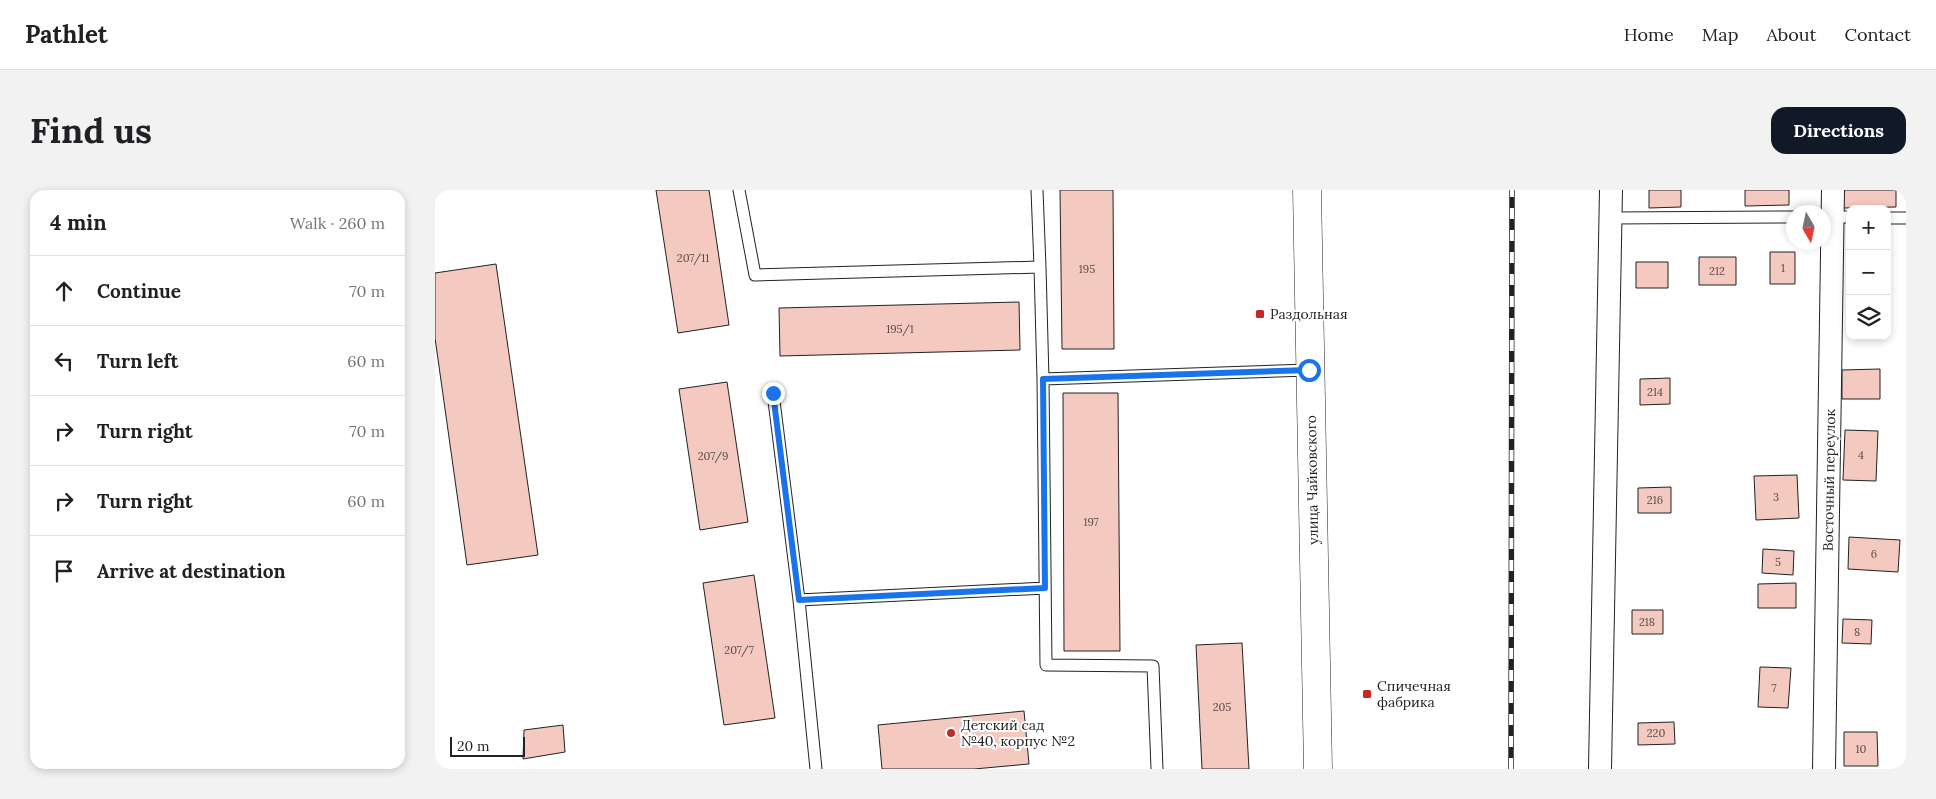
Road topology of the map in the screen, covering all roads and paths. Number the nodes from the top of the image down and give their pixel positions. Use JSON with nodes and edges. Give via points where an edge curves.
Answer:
{"nodes":[{"id":1,"x":739,"y":190,"type":"edge"},
{"id":2,"x":1037,"y":190,"type":"edge"},
{"id":3,"x":1307,"y":190,"type":"edge"},
{"id":4,"x":1611,"y":190,"type":"edge"},
{"id":5,"x":1833,"y":190,"type":"edge"},
{"id":6,"x":1786,"y":217,"type":"edge"},
{"id":7,"x":1835,"y":217,"type":"edge"},
{"id":8,"x":1611,"y":218,"type":"junction"},
{"id":9,"x":1891,"y":218,"type":"edge"},
{"id":10,"x":1906,"y":218,"type":"edge"},
{"id":11,"x":1040,"y":267,"type":"junction"},
{"id":12,"x":1309,"y":370,"type":"junction"},
{"id":13,"x":1043,"y":379,"type":"junction"},
{"id":14,"x":773,"y":393,"type":"dead end"},
{"id":15,"x":1045,"y":588,"type":"junction"},
{"id":16,"x":799,"y":600,"type":"junction"},
{"id":17,"x":816,"y":769,"type":"edge"},
{"id":18,"x":1157,"y":769,"type":"edge"},
{"id":19,"x":1318,"y":769,"type":"edge"},
{"id":20,"x":1601,"y":769,"type":"edge"},
{"id":21,"x":1824,"y":769,"type":"edge"}],
"edges":[{"from":1,"to":11,"type":"lane","via":[[755,275]]},
{"from":2,"to":11,"type":"lane"},
{"from":3,"to":12,"type":"street","name":"улица Чайковского"},
{"from":4,"to":8,"type":"street"},
{"from":5,"to":7,"type":"street","name":"Восточный переулок"},
{"from":6,"to":8,"type":"lane"},
{"from":7,"to":21,"type":"street","name":"Восточный переулок"},
{"from":8,"to":20,"type":"street"},
{"from":9,"to":10,"type":"lane"},
{"from":11,"to":13,"type":"lane"},
{"from":12,"to":13,"type":"lane"},
{"from":12,"to":19,"type":"street","name":"улица Чайковского"},
{"from":13,"to":15,"type":"lane"},
{"from":14,"to":16,"type":"lane"},
{"from":15,"to":16,"type":"lane"},
{"from":15,"to":18,"type":"lane","via":[[1046,665],[1153,666]]},
{"from":16,"to":17,"type":"lane"}]}
